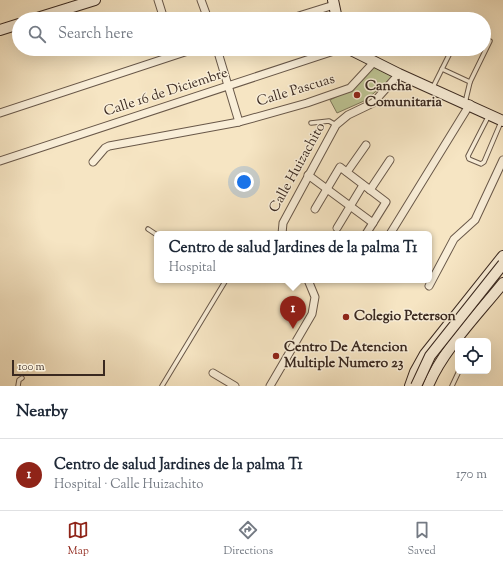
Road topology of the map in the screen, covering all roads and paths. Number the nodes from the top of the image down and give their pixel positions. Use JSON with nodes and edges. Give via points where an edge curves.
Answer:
{"nodes":[{"id":1,"x":96,"y":0,"type":"edge"},
{"id":2,"x":158,"y":0,"type":"edge"},
{"id":3,"x":201,"y":0,"type":"edge"},
{"id":4,"x":334,"y":2,"type":"edge"},
{"id":5,"x":57,"y":12,"type":"edge"},
{"id":6,"x":162,"y":12,"type":"edge"},
{"id":7,"x":205,"y":12,"type":"edge"},
{"id":8,"x":308,"y":12,"type":"edge"},
{"id":9,"x":336,"y":12,"type":"edge"},
{"id":10,"x":12,"y":26,"type":"edge"},
{"id":11,"x":0,"y":30,"type":"edge"},
{"id":12,"x":164,"y":56,"type":"edge"},
{"id":13,"x":219,"y":56,"type":"edge"},
{"id":14,"x":319,"y":56,"type":"edge"},
{"id":15,"x":362,"y":56,"type":"edge"},
{"id":16,"x":448,"y":56,"type":"edge"},
{"id":17,"x":483,"y":56,"type":"edge"},
{"id":18,"x":374,"y":62,"type":"junction"},
{"id":19,"x":442,"y":69,"type":"junction"},
{"id":20,"x":399,"y":74,"type":"junction"},
{"id":21,"x":470,"y":82,"type":"junction"},
{"id":22,"x":228,"y":87,"type":"junction"},
{"id":23,"x":432,"y":88,"type":"junction"},
{"id":24,"x":468,"y":103,"type":"junction"},
{"id":25,"x":0,"y":113,"type":"edge"},
{"id":26,"x":489,"y":114,"type":"junction"},
{"id":27,"x":503,"y":120,"type":"edge"},
{"id":28,"x":240,"y":122,"type":"junction"},
{"id":29,"x":310,"y":123,"type":"dead end"},
{"id":30,"x":336,"y":125,"type":"junction"},
{"id":31,"x":366,"y":145,"type":"dead end"},
{"id":32,"x":390,"y":160,"type":"dead end"},
{"id":33,"x":503,"y":160,"type":"edge"},
{"id":34,"x":0,"y":161,"type":"edge"},
{"id":35,"x":93,"y":162,"type":"dead end"},
{"id":36,"x":347,"y":172,"type":"junction"},
{"id":37,"x":308,"y":175,"type":"junction"},
{"id":38,"x":363,"y":185,"type":"junction"},
{"id":39,"x":327,"y":189,"type":"junction"},
{"id":40,"x":370,"y":190,"type":"junction"},
{"id":41,"x":350,"y":207,"type":"junction"},
{"id":42,"x":315,"y":209,"type":"dead end"},
{"id":43,"x":337,"y":228,"type":"dead end"},
{"id":44,"x":370,"y":228,"type":"edge"},
{"id":45,"x":148,"y":229,"type":"dead end"},
{"id":46,"x":282,"y":231,"type":"edge"},
{"id":47,"x":392,"y":231,"type":"edge"},
{"id":48,"x":154,"y":233,"type":"edge"},
{"id":49,"x":503,"y":256,"type":"edge"},
{"id":50,"x":503,"y":264,"type":"edge"},
{"id":51,"x":503,"y":273,"type":"edge"},
{"id":52,"x":432,"y":280,"type":"edge"},
{"id":53,"x":224,"y":283,"type":"edge"},
{"id":54,"x":309,"y":283,"type":"edge"},
{"id":55,"x":431,"y":283,"type":"edge"},
{"id":56,"x":503,"y":283,"type":"edge"},
{"id":57,"x":429,"y":286,"type":"dead end"},
{"id":58,"x":479,"y":286,"type":"junction"},
{"id":59,"x":493,"y":295,"type":"junction"},
{"id":60,"x":457,"y":313,"type":"junction"},
{"id":61,"x":470,"y":324,"type":"junction"},
{"id":62,"x":213,"y":373,"type":"dead end"},
{"id":63,"x":458,"y":374,"type":"edge"},
{"id":64,"x":22,"y":378,"type":"dead end"},
{"id":65,"x":18,"y":386,"type":"edge"},
{"id":66,"x":162,"y":386,"type":"edge"},
{"id":67,"x":235,"y":386,"type":"edge"},
{"id":68,"x":270,"y":386,"type":"edge"},
{"id":69,"x":410,"y":386,"type":"edge"},
{"id":70,"x":416,"y":386,"type":"edge"},
{"id":71,"x":422,"y":386,"type":"edge"},
{"id":72,"x":428,"y":386,"type":"edge"},
{"id":73,"x":452,"y":386,"type":"edge"}],
"edges":[{"from":1,"to":5,"type":"street"},
{"from":2,"to":6,"type":"street"},
{"from":3,"to":7,"type":"street"},
{"from":4,"to":8,"type":"street"},
{"from":4,"to":9,"type":"street"},
{"from":10,"to":11,"type":"street"},
{"from":12,"to":25,"type":"street"},
{"from":13,"to":22,"type":"street"},
{"from":14,"to":22,"type":"street","name":"Calle 16 de Diciembre"},
{"from":15,"to":18,"type":"street"},
{"from":16,"to":19,"type":"lane"},
{"from":17,"to":21,"type":"lane"},
{"from":18,"to":20,"type":"street"},
{"from":18,"to":28,"type":"street","name":"Calle Pascuas","via":[[350,88]]},
{"from":19,"to":21,"type":"lane"},
{"from":19,"to":23,"type":"lane"},
{"from":20,"to":23,"type":"street"},
{"from":20,"to":30,"type":"street","name":"Calle Huizachito","via":[[372,103],[348,115]]},
{"from":21,"to":24,"type":"lane"},
{"from":22,"to":28,"type":"street"},
{"from":22,"to":34,"type":"street","name":"Calle 16 de Diciembre"},
{"from":23,"to":24,"type":"street"},
{"from":24,"to":26,"type":"street"},
{"from":24,"to":47,"type":"street"},
{"from":26,"to":27,"type":"street"},
{"from":26,"to":27,"type":"lane","via":[[468,156],[469,159],[481,164],[484,162]]},
{"from":28,"to":35,"type":"street","name":"Calle Pascuas","via":[[109,146]]},
{"from":29,"to":30,"type":"lane","via":[[329,121]]},
{"from":30,"to":37,"type":"street","name":"Calle Huizachito"},
{"from":31,"to":36,"type":"street"},
{"from":32,"to":40,"type":"street"},
{"from":33,"to":52,"type":"street","via":[[474,220],[454,239]]},
{"from":36,"to":38,"type":"street"},
{"from":36,"to":39,"type":"street","via":[[340,167]]},
{"from":37,"to":39,"type":"street"},
{"from":37,"to":46,"type":"street","name":"Calle Huizachito","via":[[283,223]]},
{"from":38,"to":40,"type":"street"},
{"from":38,"to":41,"type":"street"},
{"from":39,"to":41,"type":"street"},
{"from":39,"to":42,"type":"street"},
{"from":40,"to":44,"type":"street","via":[[386,202]]},
{"from":41,"to":43,"type":"street"},
{"from":41,"to":44,"type":"street"},
{"from":45,"to":48,"type":"lane"},
{"from":49,"to":58,"type":"street"},
{"from":50,"to":70,"type":"street","bridge":true,"via":[[430,356]]},
{"from":51,"to":71,"type":"street","via":[[456,331],[430,368]]},
{"from":53,"to":66,"type":"lane"},
{"from":54,"to":68,"type":"street","via":[[315,297],[312,314]]},
{"from":55,"to":57,"type":"street"},
{"from":56,"to":59,"type":"street"},
{"from":58,"to":59,"type":"street","via":[[491,290]]},
{"from":58,"to":60,"type":"street"},
{"from":59,"to":61,"type":"street"},
{"from":60,"to":61,"type":"street","via":[[460,320]]},
{"from":60,"to":69,"type":"street","via":[[425,354]]},
{"from":61,"to":72,"type":"street","via":[[437,368]]},
{"from":62,"to":67,"type":"street"},
{"from":63,"to":73,"type":"lane"},
{"from":64,"to":65,"type":"lane"}]}
